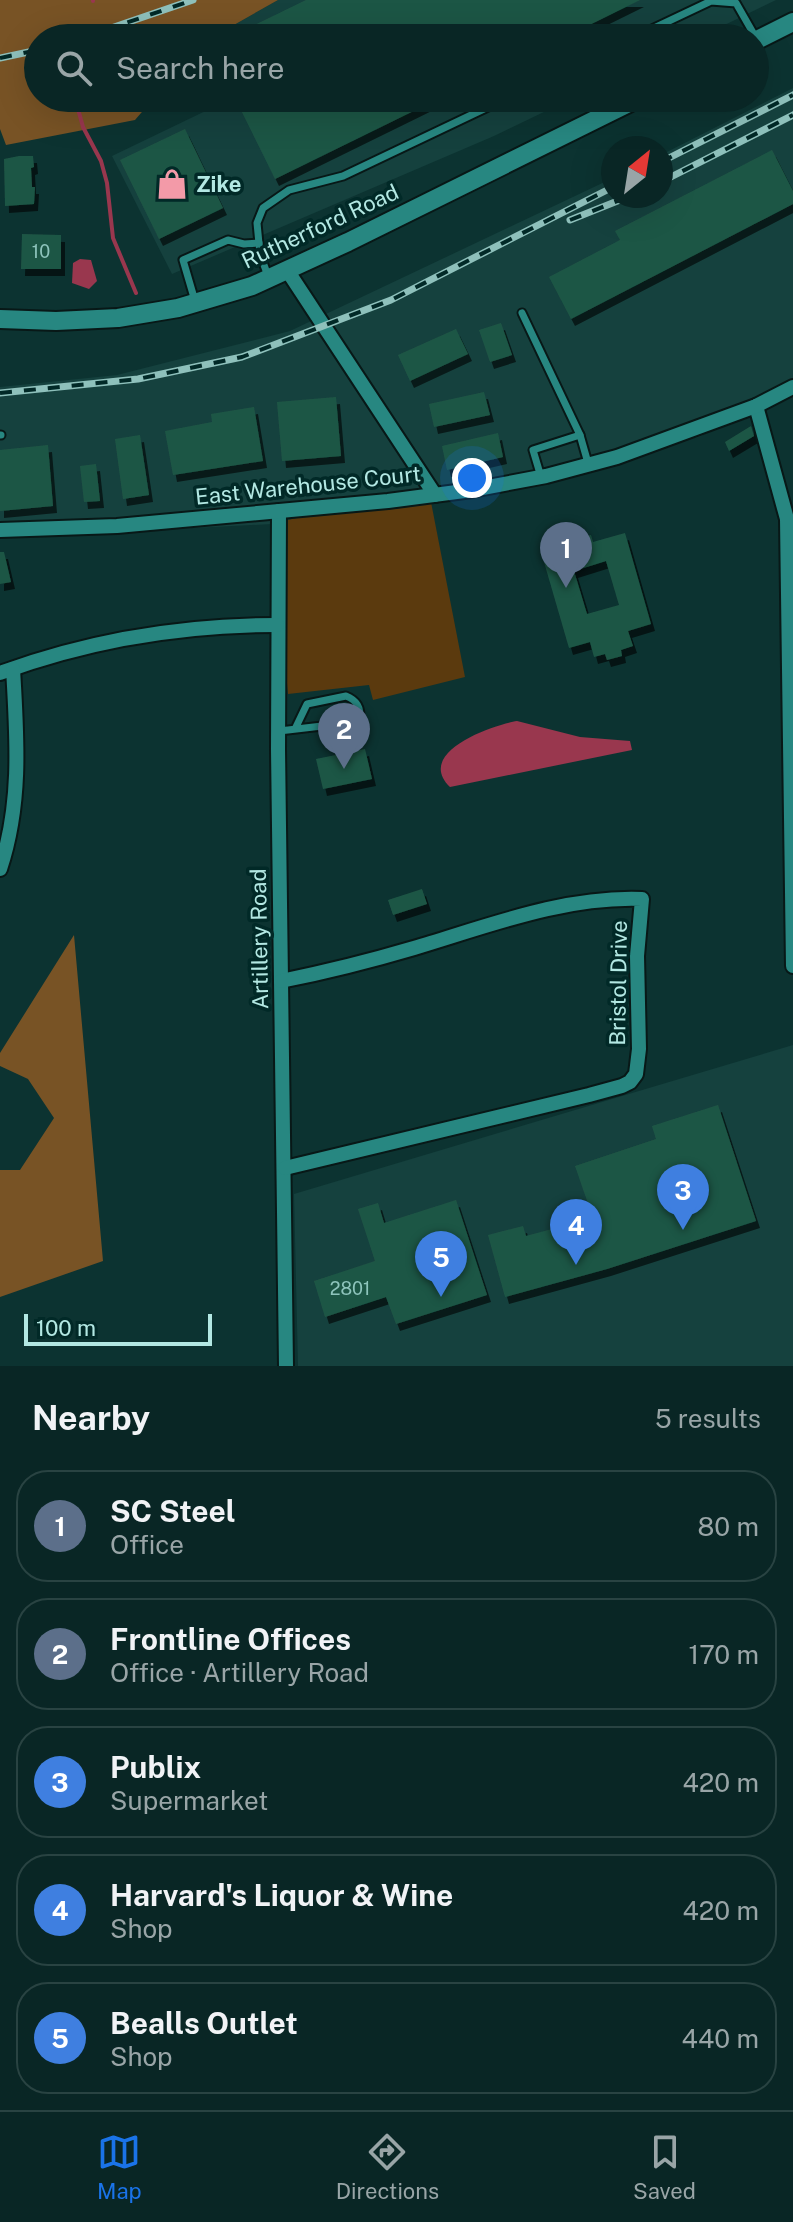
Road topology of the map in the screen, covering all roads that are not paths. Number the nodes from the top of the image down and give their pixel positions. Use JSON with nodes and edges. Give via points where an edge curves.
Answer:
{"nodes":[{"id":1,"x":793,"y":22,"type":"edge"},
{"id":2,"x":663,"y":24,"type":"edge"},
{"id":3,"x":747,"y":24,"type":"edge"},
{"id":4,"x":769,"y":34,"type":"edge"},
{"id":5,"x":478,"y":112,"type":"edge"},
{"id":6,"x":610,"y":112,"type":"edge"},
{"id":7,"x":259,"y":243,"type":"junction"},
{"id":8,"x":278,"y":274,"type":"junction"},
{"id":9,"x":196,"y":304,"type":"junction"},
{"id":10,"x":522,"y":313,"type":"dead end"},
{"id":11,"x":0,"y":319,"type":"edge"},
{"id":12,"x":793,"y":387,"type":"edge"},
{"id":13,"x":756,"y":406,"type":"junction"},
{"id":14,"x":580,"y":435,"type":"junction"},
{"id":15,"x":588,"y":463,"type":"junction"},
{"id":16,"x":541,"y":477,"type":"junction"},
{"id":17,"x":435,"y":495,"type":"junction"},
{"id":18,"x":279,"y":511,"type":"junction"},
{"id":19,"x":790,"y":521,"type":"edge"},
{"id":20,"x":0,"y":530,"type":"edge"},
{"id":21,"x":277,"y":625,"type":"junction"},
{"id":22,"x":792,"y":660,"type":"edge"},
{"id":23,"x":6,"y":671,"type":"edge"},
{"id":24,"x":295,"y":729,"type":"junction"},
{"id":25,"x":278,"y":731,"type":"junction"},
{"id":26,"x":793,"y":825,"type":"edge"},
{"id":27,"x":0,"y":869,"type":"edge"},
{"id":28,"x":793,"y":965,"type":"edge"},
{"id":29,"x":281,"y":981,"type":"junction"},
{"id":30,"x":285,"y":1168,"type":"junction"},
{"id":31,"x":286,"y":1366,"type":"edge"}],
"edges":[{"from":1,"to":4,"type":"street"},
{"from":2,"to":3,"type":"lane","via":[[711,1],[736,3]]},
{"from":5,"to":7,"type":"lane","via":[[343,176],[289,190],[263,208],[257,223]]},
{"from":6,"to":8,"type":"street","name":"Rutherford Road"},
{"from":7,"to":8,"type":"lane","via":[[260,254]]},
{"from":7,"to":9,"type":"lane","via":[[228,240],[183,260]]},
{"from":8,"to":9,"type":"street","name":"Rutherford Road"},
{"from":8,"to":17,"type":"street"},
{"from":9,"to":11,"type":"street","name":"Rutherford Road","via":[[87,321]]},
{"from":10,"to":14,"type":"lane"},
{"from":12,"to":13,"type":"street","name":"East Warehouse Court"},
{"from":13,"to":15,"type":"street","name":"East Warehouse Court"},
{"from":13,"to":19,"type":"street"},
{"from":14,"to":15,"type":"lane"},
{"from":14,"to":16,"type":"lane","via":[[533,450]]},
{"from":15,"to":16,"type":"street","name":"East Warehouse Court"},
{"from":16,"to":17,"type":"street","name":"East Warehouse Court"},
{"from":17,"to":18,"type":"street","name":"East Warehouse Court"},
{"from":18,"to":20,"type":"street","name":"East Warehouse Court"},
{"from":18,"to":21,"type":"street","name":"Artillery Road"},
{"from":19,"to":22,"type":"street"},
{"from":21,"to":23,"type":"street","via":[[131,636]]},
{"from":21,"to":25,"type":"street","name":"Artillery Road"},
{"from":22,"to":26,"type":"street"},
{"from":23,"to":27,"type":"street","via":[[17,780]]},
{"from":24,"to":24,"type":"lane","via":[[356,722],[359,708],[346,696],[307,704]]},
{"from":24,"to":25,"type":"lane"},
{"from":25,"to":29,"type":"street","name":"Artillery Road"},
{"from":26,"to":28,"type":"street"},
{"from":29,"to":30,"type":"street","name":"Artillery Road"},
{"from":29,"to":30,"type":"street","name":"Bristol Drive","via":[[530,914],[605,899],[642,899],[639,1049],[630,1082]]},
{"from":30,"to":31,"type":"street","name":"Artillery Road"}]}
